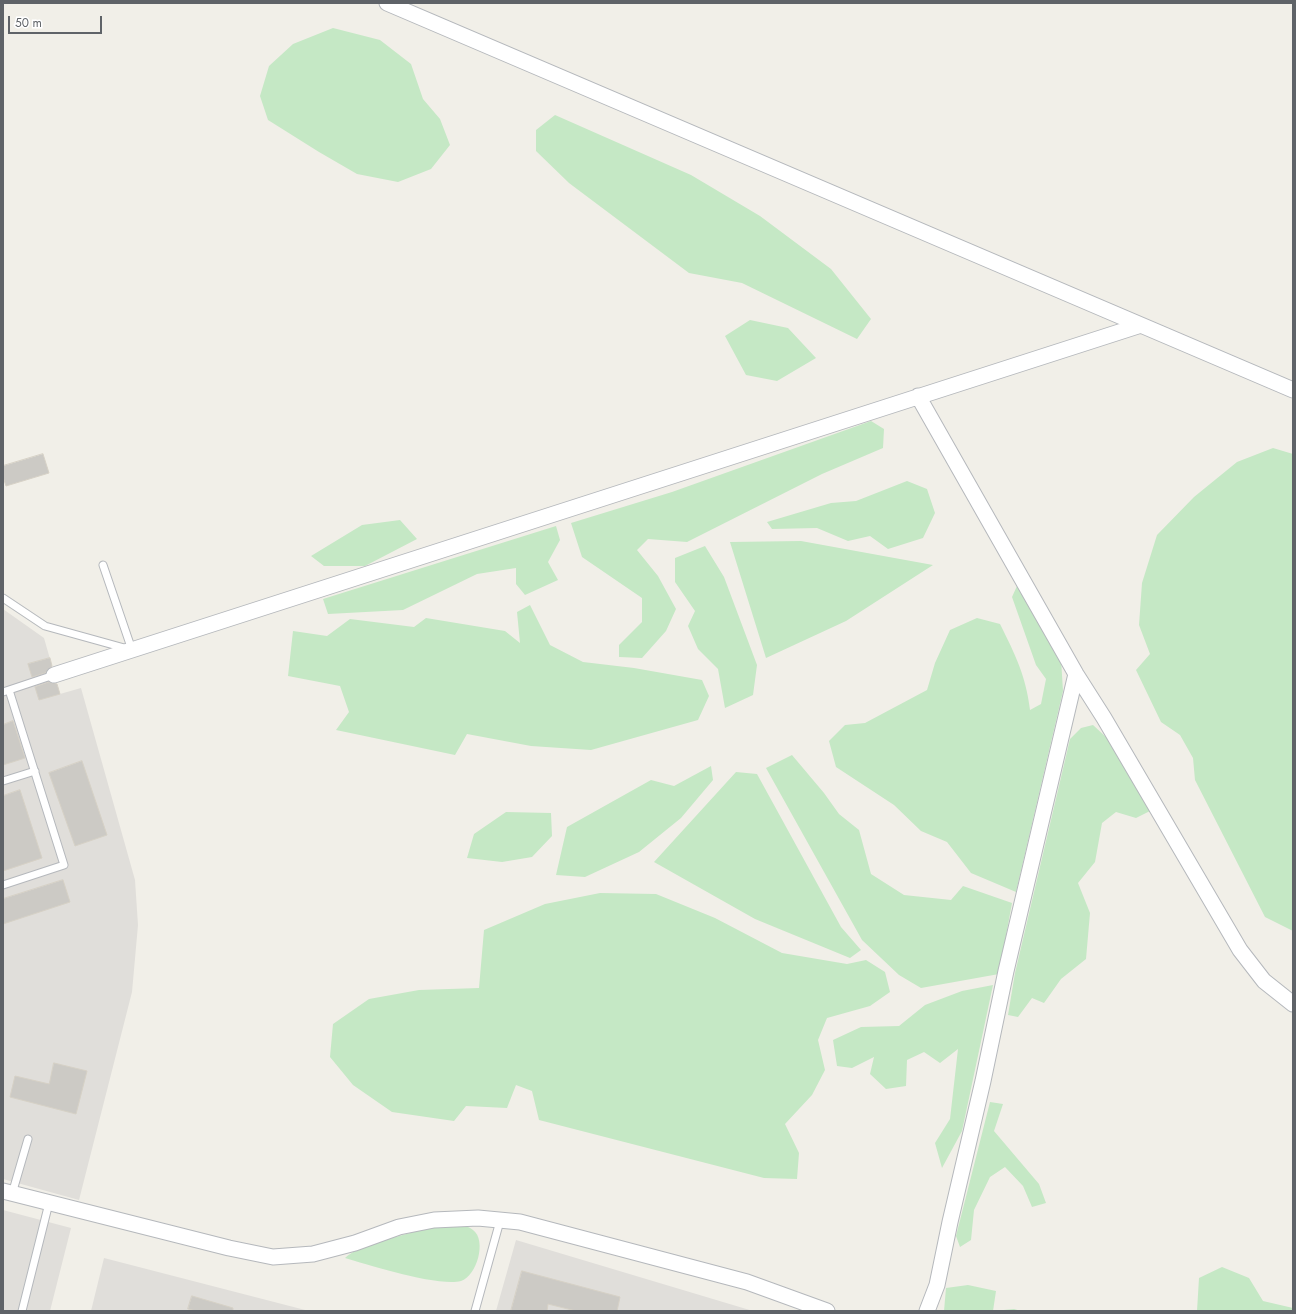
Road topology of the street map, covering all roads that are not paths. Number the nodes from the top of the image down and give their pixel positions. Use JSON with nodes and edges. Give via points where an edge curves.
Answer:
{"nodes":[{"id":1,"x":387,"y":3,"type":"edge"},
{"id":2,"x":1141,"y":325,"type":"junction"},
{"id":3,"x":1293,"y":390,"type":"edge"},
{"id":4,"x":918,"y":396,"type":"junction"},
{"id":5,"x":103,"y":566,"type":"dead end"},
{"id":6,"x":3,"y":598,"type":"edge"},
{"id":7,"x":132,"y":650,"type":"junction"},
{"id":8,"x":1076,"y":674,"type":"junction"},
{"id":9,"x":54,"y":675,"type":"joint"},
{"id":10,"x":6,"y":691,"type":"edge"},
{"id":11,"x":35,"y":771,"type":"junction"},
{"id":12,"x":3,"y":781,"type":"edge"},
{"id":13,"x":3,"y":885,"type":"edge"},
{"id":14,"x":1293,"y":1004,"type":"edge"},
{"id":15,"x":28,"y":1139,"type":"dead end"},
{"id":16,"x":7,"y":1192,"type":"edge"},
{"id":17,"x":49,"y":1203,"type":"junction"},
{"id":18,"x":500,"y":1220,"type":"junction"},
{"id":19,"x":22,"y":1311,"type":"edge"},
{"id":20,"x":475,"y":1311,"type":"edge"},
{"id":21,"x":827,"y":1311,"type":"edge"},
{"id":22,"x":927,"y":1311,"type":"edge"}],
"edges":[{"from":1,"to":2,"type":"street"},
{"from":2,"to":3,"type":"street"},
{"from":2,"to":4,"type":"street"},
{"from":4,"to":7,"type":"street"},
{"from":4,"to":8,"type":"street"},
{"from":5,"to":7,"type":"lane"},
{"from":6,"to":7,"type":"lane","via":[[46,626]]},
{"from":7,"to":9,"type":"street"},
{"from":8,"to":14,"type":"street","via":[[1240,950],[1264,981]]},
{"from":8,"to":22,"type":"street","via":[[1006,971],[937,1286]]},
{"from":9,"to":10,"type":"lane"},
{"from":10,"to":11,"type":"lane"},
{"from":11,"to":12,"type":"lane"},
{"from":11,"to":13,"type":"lane","via":[[64,865]]},
{"from":15,"to":16,"type":"lane"},
{"from":16,"to":17,"type":"street"},
{"from":17,"to":18,"type":"street","via":[[272,1257],[314,1254],[399,1227],[434,1220]]},
{"from":17,"to":19,"type":"lane"},
{"from":18,"to":20,"type":"lane"},
{"from":18,"to":21,"type":"street","via":[[520,1222],[584,1238],[748,1282]]}]}
